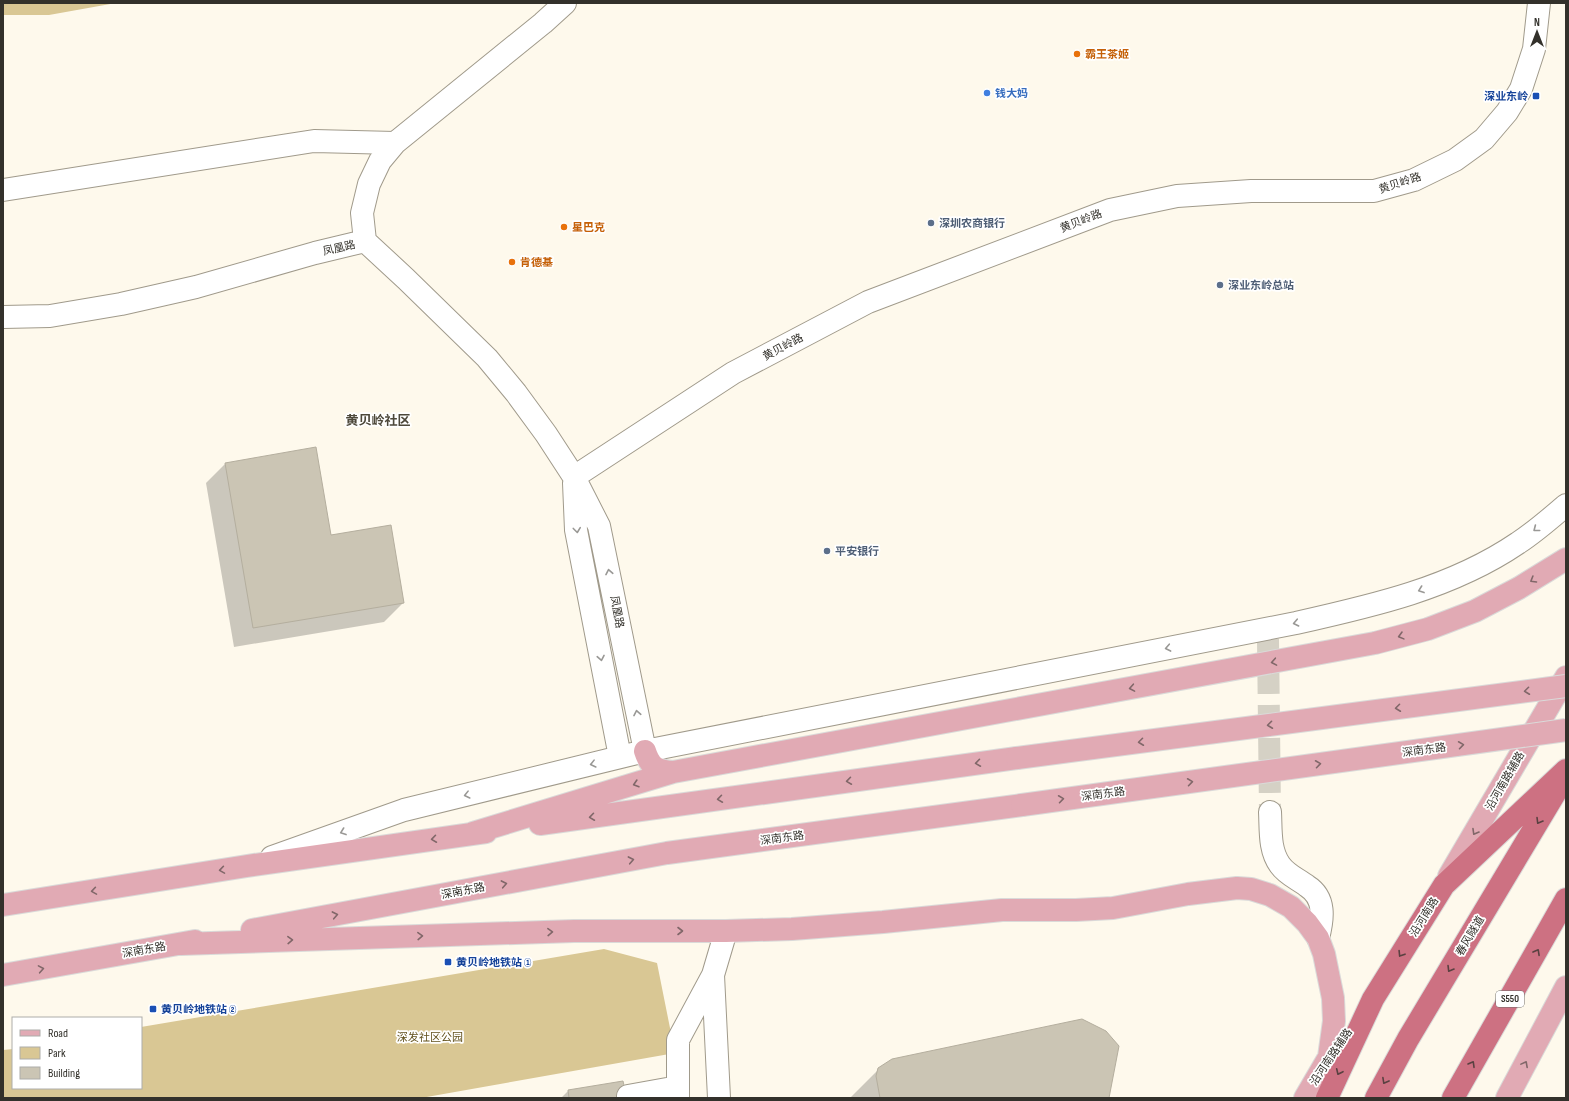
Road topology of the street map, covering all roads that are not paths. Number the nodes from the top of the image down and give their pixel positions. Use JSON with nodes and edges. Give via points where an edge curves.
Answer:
{"nodes":[{"id":1,"x":565,"y":3,"type":"edge"},
{"id":2,"x":1539,"y":3,"type":"edge"},
{"id":3,"x":395,"y":143,"type":"junction"},
{"id":4,"x":3,"y":190,"type":"edge"},
{"id":5,"x":365,"y":241,"type":"junction"},
{"id":6,"x":3,"y":317,"type":"edge"},
{"id":7,"x":574,"y":477,"type":"junction"},
{"id":8,"x":1566,"y":505,"type":"edge"},
{"id":9,"x":1566,"y":559,"type":"edge"},
{"id":10,"x":1566,"y":677,"type":"edge"},
{"id":11,"x":1566,"y":686,"type":"edge"},
{"id":12,"x":1566,"y":730,"type":"edge"},
{"id":13,"x":645,"y":751,"type":"junction"},
{"id":14,"x":620,"y":758,"type":"junction"},
{"id":15,"x":1566,"y":770,"type":"edge"},
{"id":16,"x":673,"y":772,"type":"junction"},
{"id":17,"x":1566,"y":776,"type":"edge"},
{"id":18,"x":1270,"y":812,"type":"tunnel mouth"},
{"id":19,"x":473,"y":833,"type":"junction"},
{"id":20,"x":247,"y":866,"type":"junction"},
{"id":21,"x":1444,"y":885,"type":"junction"},
{"id":22,"x":1566,"y":899,"type":"edge"},
{"id":23,"x":3,"y":905,"type":"edge"},
{"id":24,"x":726,"y":931,"type":"junction"},
{"id":25,"x":1318,"y":938,"type":"junction"},
{"id":26,"x":181,"y":944,"type":"junction"},
{"id":27,"x":713,"y":975,"type":"junction"},
{"id":28,"x":3,"y":976,"type":"edge"},
{"id":29,"x":1566,"y":987,"type":"edge"},
{"id":30,"x":1374,"y":999,"type":"junction"},
{"id":31,"x":1329,"y":1057,"type":"junction"},
{"id":32,"x":678,"y":1092,"type":"edge"},
{"id":33,"x":628,"y":1096,"type":"dead end"},
{"id":34,"x":719,"y":1098,"type":"edge"},
{"id":35,"x":1305,"y":1098,"type":"edge"},
{"id":36,"x":1327,"y":1098,"type":"edge"},
{"id":37,"x":1376,"y":1098,"type":"edge"},
{"id":38,"x":1453,"y":1098,"type":"edge"},
{"id":39,"x":1507,"y":1098,"type":"edge"}],
"edges":[{"from":1,"to":3,"type":"street"},
{"from":2,"to":7,"type":"street","name":"黄贝岭路","via":[[1534,49],[1521,89],[1507,112],[1484,139],[1455,160],[1414,180],[1374,191],[1250,191],[1177,196],[1110,210],[868,302],[733,373]]},
{"from":3,"to":4,"type":"street","via":[[314,141]]},
{"from":3,"to":5,"type":"street","via":[[380,161],[369,184],[362,213]]},
{"from":5,"to":6,"type":"street","name":"凤凰路","via":[[196,287],[121,304],[50,316]]},
{"from":5,"to":7,"type":"street","name":"凤凰路","via":[[487,358],[546,434]]},
{"from":13,"to":7,"type":"street","name":"凤凰路","one_way":true,"via":[[599,526]]},
{"from":7,"to":14,"type":"street","one_way":true,"via":[[576,530]]},
{"from":8,"to":13,"type":"street","one_way":true,"via":[[1518,543],[1472,569],[1421,590],[1268,634]]},
{"from":9,"to":16,"type":"main road","one_way":true,"via":[[1519,588],[1474,611],[1428,629],[1375,643]]},
{"from":10,"to":21,"type":"main road","name":"沿河南路辅路","one_way":true},
{"from":11,"to":19,"type":"main road","one_way":true,"bridge":true},
{"from":26,"to":12,"type":"main road","name":"深南东路","one_way":true,"bridge":true,"via":[[667,853]]},
{"from":13,"to":14,"type":"street"},
{"from":13,"to":16,"type":"main road","via":[[648,761],[655,767]]},
{"from":14,"to":20,"type":"street","one_way":true,"via":[[404,810]]},
{"from":15,"to":21,"type":"highway","name":"沿河南路"},
{"from":16,"to":19,"type":"main road","one_way":true},
{"from":17,"to":37,"type":"highway","name":"春风隧道","one_way":true,"via":[[1408,1039]]},
{"from":18,"to":25,"type":"street","via":[[1273,852],[1276,858],[1284,870],[1313,891],[1321,903],[1323,910]]},
{"from":19,"to":20,"type":"main road","one_way":true},
{"from":20,"to":23,"type":"main road","one_way":true},
{"from":21,"to":30,"type":"highway","name":"沿河南路","one_way":true},
{"from":38,"to":22,"type":"highway","number":"S550","one_way":true},
{"from":24,"to":25,"type":"main road","via":[[875,923],[1002,910],[1112,908],[1237,888],[1270,895],[1290,907]]},
{"from":26,"to":24,"type":"main road","one_way":true,"via":[[574,931]]},
{"from":24,"to":27,"type":"street"},
{"from":25,"to":31,"type":"main road","via":[[1333,998],[1334,1021]]},
{"from":28,"to":26,"type":"main road","name":"深南东路","one_way":true},
{"from":27,"to":32,"type":"street","via":[[678,1040]]},
{"from":27,"to":34,"type":"street"},
{"from":39,"to":29,"type":"main road","one_way":true},
{"from":30,"to":31,"type":"main road","name":"沿河南路辅路"},
{"from":30,"to":36,"type":"highway","name":"沿河南路","one_way":true},
{"from":31,"to":35,"type":"main road","name":"沿河南路辅路"},
{"from":32,"to":33,"type":"street"}]}
